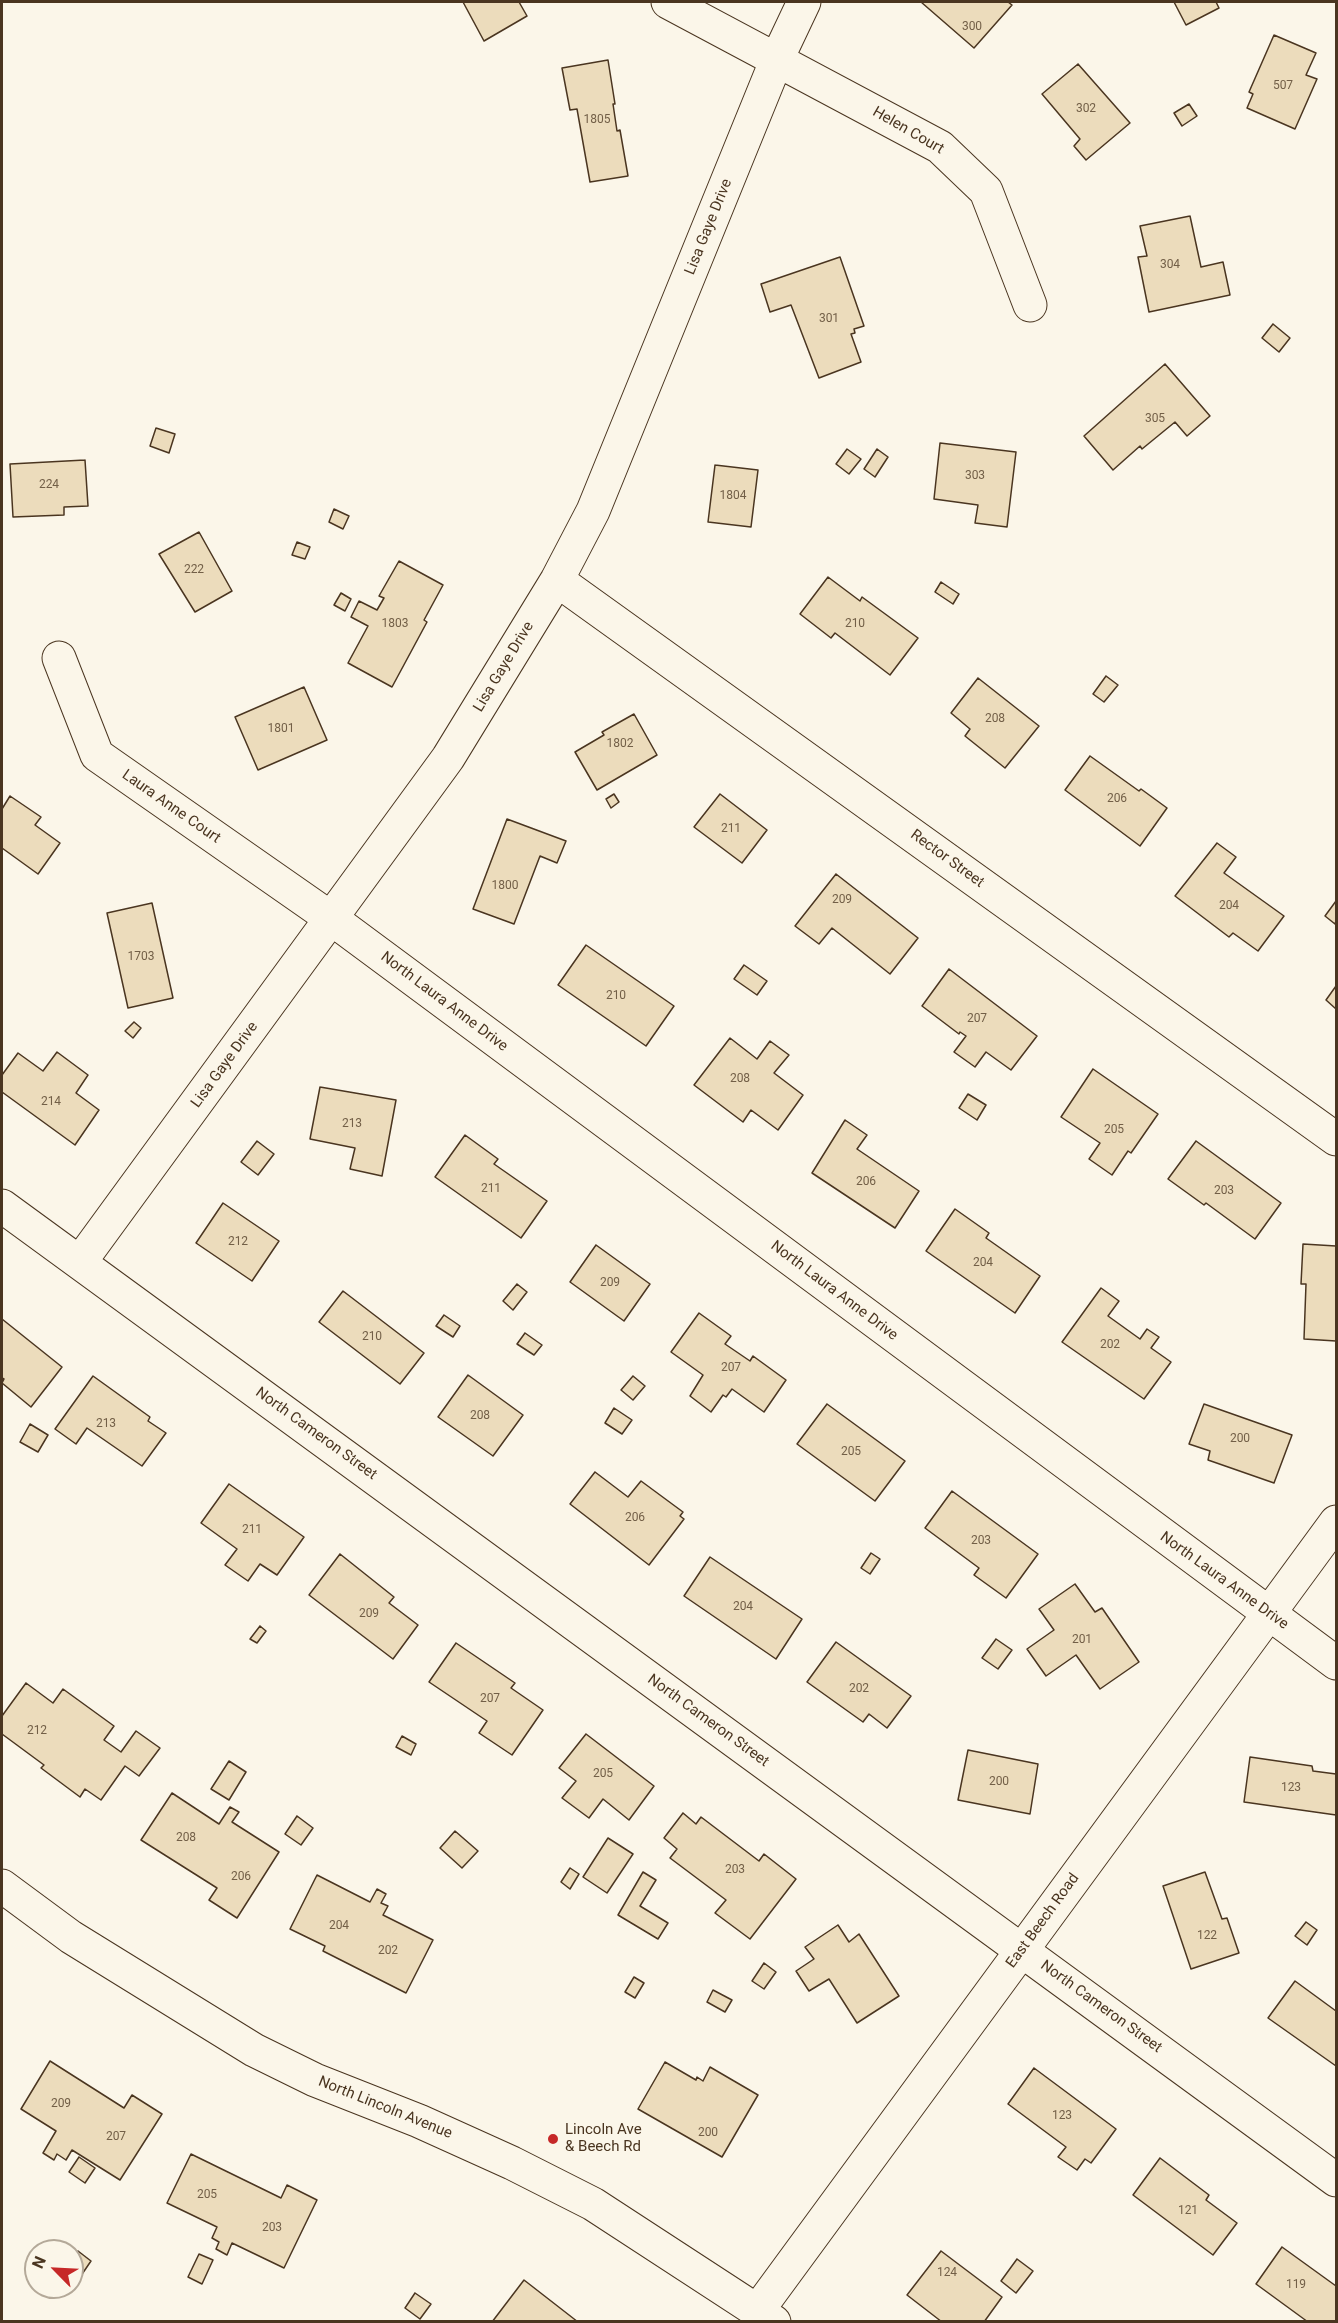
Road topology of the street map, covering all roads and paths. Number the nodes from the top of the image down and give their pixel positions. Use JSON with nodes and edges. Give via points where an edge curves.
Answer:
{"nodes":[{"id":1,"x":668,"y":2,"type":"edge"},
{"id":2,"x":804,"y":2,"type":"edge"},
{"id":3,"x":777,"y":58,"type":"junction"},
{"id":4,"x":1030,"y":304,"type":"dead end"},
{"id":5,"x":557,"y":580,"type":"junction"},
{"id":6,"x":59,"y":658,"type":"dead end"},
{"id":7,"x":332,"y":919,"type":"junction"},
{"id":8,"x":1336,"y":1138,"type":"edge"},
{"id":9,"x":2,"y":1206,"type":"edge"},
{"id":10,"x":80,"y":1262,"type":"junction"},
{"id":11,"x":1336,"y":1522,"type":"edge"},
{"id":12,"x":1269,"y":1614,"type":"junction"},
{"id":13,"x":1336,"y":1663,"type":"edge"},
{"id":14,"x":2,"y":1886,"type":"edge"},
{"id":15,"x":1022,"y":1950,"type":"junction"},
{"id":16,"x":1336,"y":2180,"type":"edge"},
{"id":17,"x":761,"y":2318,"type":"edge"}],
"edges":[{"from":1,"to":3,"type":"street","name":"Helen Court"},
{"from":2,"to":3,"type":"street","name":"Lisa Gaye Drive"},
{"from":3,"to":4,"type":"street","name":"Helen Court","via":[[940,147],[986,191]]},
{"from":3,"to":5,"type":"street","name":"Lisa Gaye Drive","via":[[592,511]]},
{"from":5,"to":7,"type":"street","name":"Lisa Gaye Drive","via":[[448,758]]},
{"from":5,"to":8,"type":"street","name":"Rector Street"},
{"from":6,"to":7,"type":"street","name":"Laura Anne Court","via":[[97,755]]},
{"from":7,"to":10,"type":"street","name":"Lisa Gaye Drive"},
{"from":7,"to":12,"type":"street","name":"North Laura Anne Drive"},
{"from":9,"to":10,"type":"street","name":"North Cameron Street"},
{"from":10,"to":15,"type":"street","name":"North Cameron Street"},
{"from":11,"to":12,"type":"street","name":"East Beech Road"},
{"from":12,"to":13,"type":"street","name":"North Laura Anne Drive"},
{"from":12,"to":15,"type":"street","name":"East Beech Road"},
{"from":14,"to":17,"type":"street","name":"North Lincoln Avenue","via":[[71,1937],[254,2050],[315,2080],[450,2135],[593,2204]]},
{"from":15,"to":16,"type":"street","name":"North Cameron Street"},
{"from":15,"to":17,"type":"street","name":"East Beech Road"}]}
